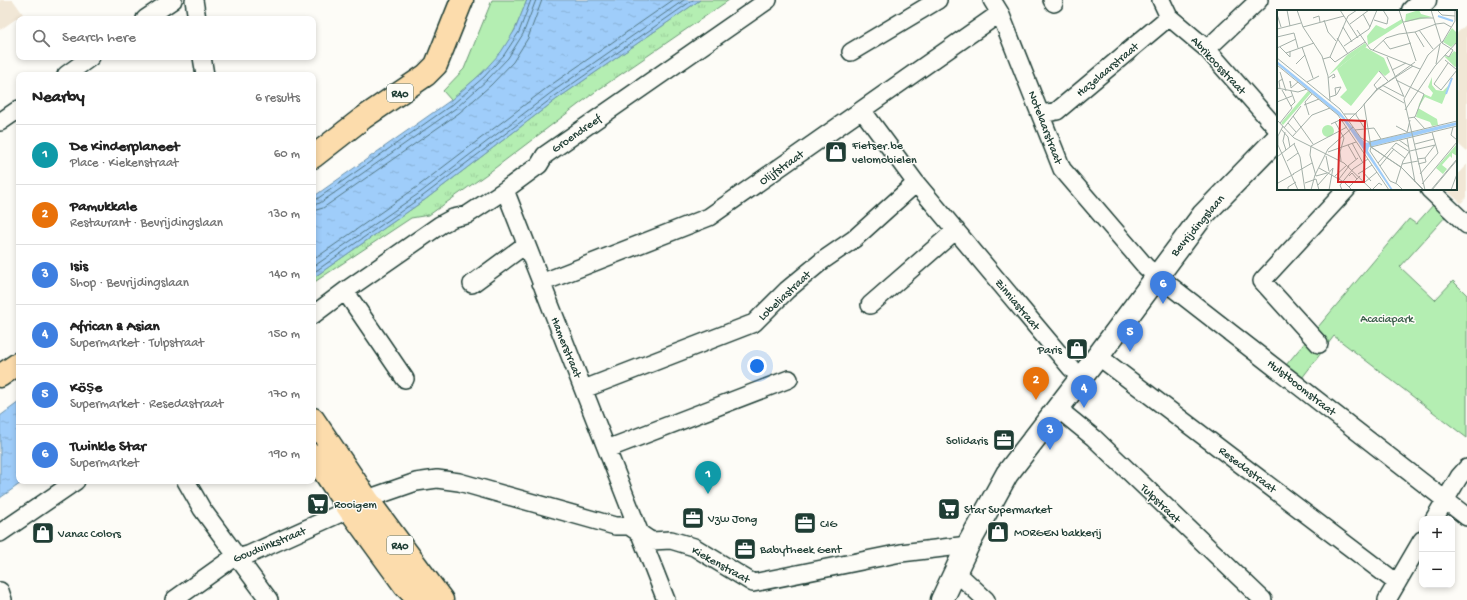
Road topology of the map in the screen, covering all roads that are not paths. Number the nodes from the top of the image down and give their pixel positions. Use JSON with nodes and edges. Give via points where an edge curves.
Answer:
{"nodes":[{"id":1,"x":173,"y":0,"type":"edge"},
{"id":2,"x":194,"y":0,"type":"edge"},
{"id":3,"x":462,"y":0,"type":"edge"},
{"id":4,"x":768,"y":0,"type":"edge"},
{"id":5,"x":938,"y":0,"type":"edge"},
{"id":6,"x":1161,"y":0,"type":"edge"},
{"id":7,"x":1259,"y":0,"type":"edge"},
{"id":8,"x":1424,"y":0,"type":"edge"},
{"id":9,"x":996,"y":7,"type":"edge"},
{"id":10,"x":1414,"y":10,"type":"edge"},
{"id":11,"x":149,"y":16,"type":"edge"},
{"id":12,"x":197,"y":16,"type":"edge"},
{"id":13,"x":1169,"y":17,"type":"junction"},
{"id":14,"x":1207,"y":49,"type":"junction"},
{"id":15,"x":851,"y":52,"type":"dead end"},
{"id":16,"x":87,"y":60,"type":"edge"},
{"id":17,"x":202,"y":60,"type":"edge"},
{"id":18,"x":70,"y":72,"type":"edge"},
{"id":19,"x":204,"y":72,"type":"edge"},
{"id":20,"x":862,"y":110,"type":"junction"},
{"id":21,"x":16,"y":111,"type":"edge"},
{"id":22,"x":1042,"y":114,"type":"junction"},
{"id":23,"x":0,"y":122,"type":"edge"},
{"id":24,"x":1277,"y":129,"type":"edge"},
{"id":25,"x":1277,"y":139,"type":"edge"},
{"id":26,"x":316,"y":155,"type":"edge"},
{"id":27,"x":916,"y":183,"type":"junction"},
{"id":28,"x":505,"y":190,"type":"junction"},
{"id":29,"x":1347,"y":190,"type":"edge"},
{"id":30,"x":1430,"y":190,"type":"edge"},
{"id":31,"x":1467,"y":225,"type":"edge"},
{"id":32,"x":956,"y":230,"type":"junction"},
{"id":33,"x":526,"y":245,"type":"junction"},
{"id":34,"x":1156,"y":275,"type":"junction"},
{"id":35,"x":541,"y":283,"type":"junction"},
{"id":36,"x":472,"y":284,"type":"dead end"},
{"id":37,"x":345,"y":291,"type":"junction"},
{"id":38,"x":870,"y":305,"type":"dead end"},
{"id":39,"x":316,"y":313,"type":"edge"},
{"id":40,"x":1319,"y":344,"type":"dead end"},
{"id":41,"x":1098,"y":356,"type":"junction"},
{"id":42,"x":16,"y":365,"type":"edge"},
{"id":43,"x":0,"y":376,"type":"edge"},
{"id":44,"x":1081,"y":378,"type":"junction"},
{"id":45,"x":405,"y":379,"type":"dead end"},
{"id":46,"x":790,"y":379,"type":"dead end"},
{"id":47,"x":584,"y":388,"type":"junction"},
{"id":48,"x":1057,"y":408,"type":"junction"},
{"id":49,"x":316,"y":426,"type":"edge"},
{"id":50,"x":607,"y":449,"type":"junction"},
{"id":51,"x":316,"y":458,"type":"edge"},
{"id":52,"x":1467,"y":468,"type":"edge"},
{"id":53,"x":72,"y":484,"type":"edge"},
{"id":54,"x":188,"y":484,"type":"edge"},
{"id":55,"x":1446,"y":500,"type":"junction"},
{"id":56,"x":358,"y":504,"type":"junction"},
{"id":57,"x":1436,"y":516,"type":"edge"},
{"id":58,"x":1467,"y":517,"type":"edge"},
{"id":59,"x":0,"y":533,"type":"edge"},
{"id":60,"x":641,"y":535,"type":"junction"},
{"id":61,"x":968,"y":545,"type":"junction"},
{"id":62,"x":1419,"y":545,"type":"edge"},
{"id":63,"x":239,"y":557,"type":"junction"},
{"id":64,"x":956,"y":572,"type":"junction"},
{"id":65,"x":1397,"y":583,"type":"junction"},
{"id":66,"x":0,"y":591,"type":"edge"},
{"id":67,"x":3,"y":600,"type":"edge"},
{"id":68,"x":174,"y":600,"type":"edge"},
{"id":69,"x":269,"y":600,"type":"edge"},
{"id":70,"x":419,"y":600,"type":"edge"},
{"id":71,"x":442,"y":600,"type":"edge"},
{"id":72,"x":666,"y":600,"type":"edge"},
{"id":73,"x":942,"y":600,"type":"edge"},
{"id":74,"x":986,"y":600,"type":"edge"},
{"id":75,"x":1263,"y":600,"type":"edge"},
{"id":76,"x":1387,"y":600,"type":"edge"}],
"edges":[{"from":1,"to":11,"type":"street"},
{"from":2,"to":12,"type":"street"},
{"from":3,"to":26,"type":"main road","number":"R40","via":[[436,64],[426,75],[363,118]]},
{"from":4,"to":28,"type":"street","name":"Groendreef","via":[[545,155],[539,164]]},
{"from":5,"to":15,"type":"street"},
{"from":6,"to":13,"type":"street","name":"Abrikoosstraat"},
{"from":7,"to":14,"type":"street"},
{"from":8,"to":10,"type":"street"},
{"from":9,"to":20,"type":"street","name":"Olijfstraat"},
{"from":9,"to":22,"type":"street","name":"Notelaarstraat"},
{"from":13,"to":14,"type":"street","name":"Abrikoosstraat"},
{"from":13,"to":22,"type":"street","name":"Hazelaarstraat","via":[[1057,111]]},
{"from":14,"to":24,"type":"street","name":"Abrikoosstraat"},
{"from":16,"to":18,"type":"street"},
{"from":17,"to":19,"type":"street"},
{"from":20,"to":27,"type":"street","name":"Zinniastraat"},
{"from":20,"to":35,"type":"street","name":"Olijfstraat","via":[[709,217]]},
{"from":21,"to":23,"type":"street"},
{"from":22,"to":34,"type":"street","name":"Notelaarstraat","via":[[1062,169],[1146,267]]},
{"from":25,"to":34,"type":"street","name":"Bevrijdingslaan","via":[[1203,214]]},
{"from":27,"to":32,"type":"street","name":"Zinniastraat"},
{"from":27,"to":47,"type":"street","name":"Lobeliastraat","via":[[854,239],[822,260],[787,290],[754,323]]},
{"from":28,"to":33,"type":"street","name":"Hamerstraat"},
{"from":28,"to":37,"type":"street","name":"Groendreef","via":[[467,215],[440,225]]},
{"from":29,"to":40,"type":"street","via":[[1262,281]]},
{"from":30,"to":31,"type":"street"},
{"from":32,"to":38,"type":"street"},
{"from":32,"to":44,"type":"street","name":"Zinniastraat"},
{"from":33,"to":35,"type":"street","name":"Hamerstraat"},
{"from":33,"to":36,"type":"street"},
{"from":34,"to":41,"type":"street","name":"Bevrijdingslaan"},
{"from":34,"to":55,"type":"street","name":"Hulstboomstraat"},
{"from":35,"to":47,"type":"street","name":"Hamerstraat"},
{"from":37,"to":39,"type":"street","name":"Groendreef"},
{"from":37,"to":45,"type":"street"},
{"from":41,"to":44,"type":"street","name":"Bevrijdingslaan"},
{"from":41,"to":65,"type":"street","name":"Resedastraat"},
{"from":42,"to":43,"type":"main road"},
{"from":44,"to":48,"type":"street","name":"Bevrijdingslaan"},
{"from":46,"to":50,"type":"street"},
{"from":47,"to":50,"type":"street","name":"Hamerstraat"},
{"from":48,"to":61,"type":"street","name":"Bevrijdingslaan","via":[[1006,474]]},
{"from":48,"to":75,"type":"street","name":"Tulpstraat","via":[[1094,438]]},
{"from":49,"to":56,"type":"main road","number":"R40"},
{"from":50,"to":60,"type":"street","name":"Hamerstraat"},
{"from":51,"to":56,"type":"main road","number":"R40"},
{"from":52,"to":55,"type":"street"},
{"from":53,"to":59,"type":"street"},
{"from":54,"to":63,"type":"street","via":[[202,509]]},
{"from":55,"to":57,"type":"street"},
{"from":55,"to":58,"type":"street","name":"Hulstboomstraat"},
{"from":56,"to":60,"type":"street","name":"Kiekenstraat","via":[[416,482],[437,479],[459,482],[615,526],[629,526]]},
{"from":56,"to":63,"type":"street","name":"Goudvinkstraat"},
{"from":56,"to":70,"type":"main road","number":"R40","via":[[405,586]]},
{"from":56,"to":71,"type":"main road","number":"R40"},
{"from":60,"to":61,"type":"street","name":"Kiekenstraat","via":[[650,541],[670,540],[694,547],[753,583],[901,553]]},
{"from":60,"to":72,"type":"street","name":"Hamerstraat"},
{"from":61,"to":64,"type":"street","name":"Bevrijdingslaan"},
{"from":62,"to":65,"type":"street"},
{"from":63,"to":68,"type":"street","name":"Goudvinkstraat","via":[[230,560]]},
{"from":63,"to":69,"type":"street"},
{"from":64,"to":73,"type":"street","name":"Bevrijdingslaan"},
{"from":64,"to":74,"type":"street"},
{"from":65,"to":76,"type":"street"},
{"from":66,"to":67,"type":"street"}]}
